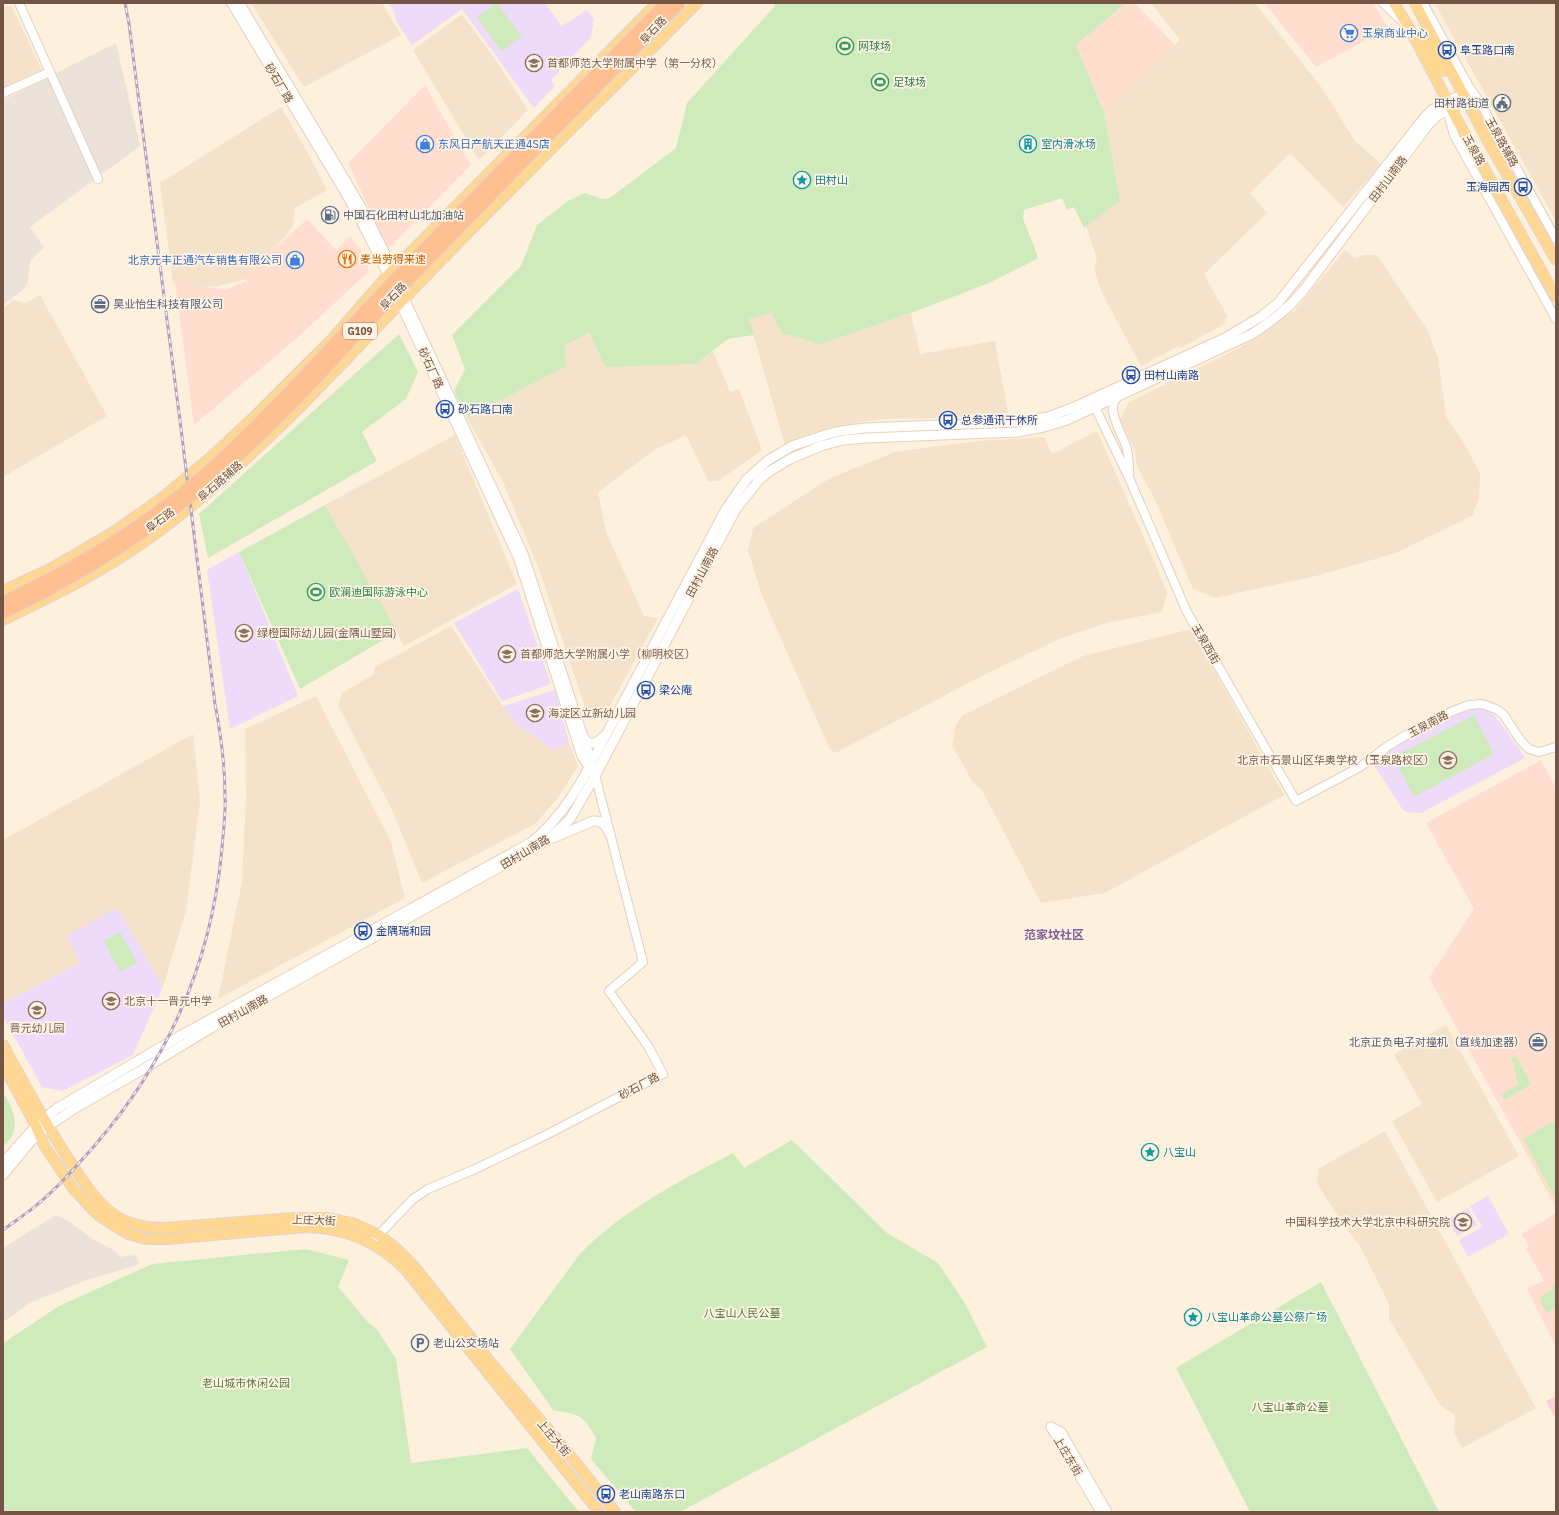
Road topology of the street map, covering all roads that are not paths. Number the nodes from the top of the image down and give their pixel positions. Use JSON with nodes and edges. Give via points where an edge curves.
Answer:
{"nodes":[{"id":1,"x":19,"y":3,"type":"edge"},
{"id":2,"x":231,"y":3,"type":"edge"},
{"id":3,"x":240,"y":3,"type":"edge"},
{"id":4,"x":657,"y":3,"type":"edge"},
{"id":5,"x":666,"y":3,"type":"edge"},
{"id":6,"x":680,"y":3,"type":"edge"},
{"id":7,"x":697,"y":3,"type":"edge"},
{"id":8,"x":1384,"y":3,"type":"edge"},
{"id":9,"x":1394,"y":3,"type":"edge"},
{"id":10,"x":1414,"y":3,"type":"edge"},
{"id":11,"x":1423,"y":3,"type":"edge"},
{"id":12,"x":1410,"y":31,"type":"junction"},
{"id":13,"x":1448,"y":65,"type":"junction"},
{"id":14,"x":50,"y":72,"type":"junction"},
{"id":15,"x":3,"y":93,"type":"edge"},
{"id":16,"x":1465,"y":97,"type":"junction"},
{"id":17,"x":1449,"y":105,"type":"junction"},
{"id":18,"x":1464,"y":133,"type":"junction"},
{"id":19,"x":1500,"y":162,"type":"junction"},
{"id":20,"x":98,"y":179,"type":"dead end"},
{"id":21,"x":1495,"y":188,"type":"junction"},
{"id":22,"x":1497,"y":214,"type":"junction"},
{"id":23,"x":1556,"y":239,"type":"edge"},
{"id":24,"x":1556,"y":260,"type":"edge"},
{"id":25,"x":391,"y":272,"type":"junction"},
{"id":26,"x":1556,"y":297,"type":"edge"},
{"id":27,"x":402,"y":302,"type":"junction"},
{"id":28,"x":1556,"y":318,"type":"edge"},
{"id":29,"x":1120,"y":396,"type":"junction"},
{"id":30,"x":1095,"y":407,"type":"junction"},
{"id":31,"x":1130,"y":480,"type":"junction"},
{"id":32,"x":3,"y":591,"type":"edge"},
{"id":33,"x":3,"y":602,"type":"edge"},
{"id":34,"x":3,"y":613,"type":"edge"},
{"id":35,"x":3,"y":620,"type":"edge"},
{"id":36,"x":607,"y":733,"type":"junction"},
{"id":37,"x":583,"y":737,"type":"junction"},
{"id":38,"x":1556,"y":747,"type":"edge"},
{"id":39,"x":592,"y":770,"type":"junction"},
{"id":40,"x":1296,"y":801,"type":"joint"},
{"id":41,"x":610,"y":834,"type":"junction"},
{"id":42,"x":541,"y":844,"type":"junction"},
{"id":43,"x":3,"y":1045,"type":"edge"},
{"id":44,"x":3,"y":1065,"type":"edge"},
{"id":45,"x":46,"y":1122,"type":"junction"},
{"id":46,"x":38,"y":1129,"type":"junction"},
{"id":47,"x":3,"y":1163,"type":"edge"},
{"id":48,"x":3,"y":1175,"type":"edge"},
{"id":49,"x":379,"y":1235,"type":"junction"},
{"id":50,"x":371,"y":1243,"type":"junction"},
{"id":51,"x":599,"y":1512,"type":"edge"},
{"id":52,"x":615,"y":1512,"type":"edge"},
{"id":53,"x":1101,"y":1512,"type":"edge"},
{"id":54,"x":1107,"y":1512,"type":"edge"}],
"edges":[{"from":1,"to":14,"type":"street"},
{"from":2,"to":25,"type":"street","name":"砂石厂路"},
{"from":3,"to":25,"type":"street","name":"砂石厂路","via":[[369,220]]},
{"from":4,"to":25,"type":"main road","name":"阜石路"},
{"from":5,"to":33,"type":"highway","name":"阜石路","number":"G109","bridge":true,"via":[[397,277],[260,422],[197,481],[129,532],[57,575]]},
{"from":6,"to":34,"type":"highway","name":"阜石路","number":"G109","bridge":true,"via":[[405,283],[264,432],[228,465],[166,517],[134,539],[61,584]]},
{"from":7,"to":27,"type":"main road","name":"阜石路"},
{"from":8,"to":12,"type":"street"},
{"from":9,"to":12,"type":"main road","name":"玉泉路"},
{"from":10,"to":13,"type":"main road","name":"玉泉路"},
{"from":11,"to":23,"type":"street","name":"玉泉路辅路"},
{"from":12,"to":13,"type":"main road","via":[[1425,43],[1441,69],[1444,71]]},
{"from":12,"to":17,"type":"main road","name":"玉泉路"},
{"from":13,"to":16,"type":"main road","name":"玉泉路"},
{"from":14,"to":15,"type":"street"},
{"from":14,"to":20,"type":"street"},
{"from":16,"to":17,"type":"main road","name":"田村山南路"},
{"from":16,"to":19,"type":"main road","name":"玉泉路"},
{"from":17,"to":18,"type":"main road","name":"玉泉路"},
{"from":17,"to":22,"type":"street","via":[[1454,135]]},
{"from":17,"to":29,"type":"main road","name":"田村山南路","via":[[1429,124],[1289,307],[1252,334]]},
{"from":17,"to":36,"type":"main road","name":"田村山南路","via":[[1433,109],[1424,118],[1283,298],[1262,316],[1225,338],[1048,417],[1002,424],[840,431],[800,443],[767,461],[747,479],[726,508]]},
{"from":18,"to":19,"type":"main road","via":[[1466,127],[1474,126],[1486,148]]},
{"from":18,"to":21,"type":"main road","name":"玉泉路"},
{"from":19,"to":24,"type":"main road","name":"玉泉路"},
{"from":21,"to":22,"type":"street"},
{"from":21,"to":26,"type":"main road","name":"玉泉路"},
{"from":22,"to":28,"type":"street"},
{"from":25,"to":27,"type":"street","name":"砂石厂路"},
{"from":25,"to":32,"type":"main road","name":"阜石路","via":[[332,339],[253,418],[162,498],[115,531],[52,568]]},
{"from":27,"to":35,"type":"main road","name":"阜石路辅路","via":[[300,409],[225,478],[158,533],[93,575]]},
{"from":27,"to":37,"type":"street","name":"砂石厂路","via":[[514,530]]},
{"from":27,"to":39,"type":"street","name":"砂石厂路","via":[[518,558],[581,755]]},
{"from":29,"to":30,"type":"main road","name":"田村山南路"},
{"from":29,"to":31,"type":"street","via":[[1114,399],[1112,407],[1126,447]]},
{"from":30,"to":31,"type":"street","name":"玉泉西街"},
{"from":30,"to":39,"type":"main road","name":"田村山南路","via":[[1067,420],[1031,430],[843,440],[811,449],[770,471],[759,480],[736,509]]},
{"from":31,"to":40,"type":"street","name":"玉泉西街","via":[[1187,612]]},
{"from":36,"to":37,"type":"main road","via":[[592,744]]},
{"from":36,"to":39,"type":"main road","name":"田村山南路"},
{"from":37,"to":39,"type":"street","name":"砂石厂路"},
{"from":38,"to":40,"type":"street","name":"玉泉南路","via":[[1539,752],[1529,748],[1521,741],[1503,714],[1482,704],[1469,705],[1416,729],[1360,767]]},
{"from":39,"to":41,"type":"street","name":"砂石厂路"},
{"from":39,"to":42,"type":"main road","name":"田村山南路","via":[[570,819]]},
{"from":39,"to":45,"type":"main road","name":"田村山南路","via":[[564,809],[532,842],[180,1036],[56,1109]]},
{"from":41,"to":42,"type":"main road","via":[[604,824],[593,821]]},
{"from":41,"to":49,"type":"street","name":"砂石厂路","via":[[643,962],[610,991],[648,1046],[663,1074],[546,1135],[428,1189],[414,1199]]},
{"from":42,"to":45,"type":"main road","name":"田村山南路","via":[[211,1028],[77,1107]]},
{"from":43,"to":45,"type":"main road","name":"上庄大街"},
{"from":44,"to":46,"type":"main road","name":"上庄大街"},
{"from":45,"to":46,"type":"main road","name":"田村山南路"},
{"from":45,"to":49,"type":"main road","name":"上庄大街","via":[[95,1197],[110,1212],[129,1224],[164,1228],[293,1218],[328,1218],[352,1223]]},
{"from":46,"to":47,"type":"main road","name":"田村山南路"},
{"from":46,"to":48,"type":"main road","name":"田村山南路"},
{"from":46,"to":50,"type":"main road","name":"上庄大街","via":[[44,1145],[72,1187],[102,1218],[128,1234],[146,1239],[168,1239],[325,1227]]},
{"from":49,"to":50,"type":"street","name":"砂石厂路"},
{"from":49,"to":52,"type":"main road","name":"上庄大街","via":[[413,1265]]},
{"from":50,"to":51,"type":"main road","name":"上庄大街","via":[[391,1255],[405,1269]]},
{"from":53,"to":54,"type":"main road","name":"上庄东街","via":[[1051,1427],[1061,1432]]}]}
